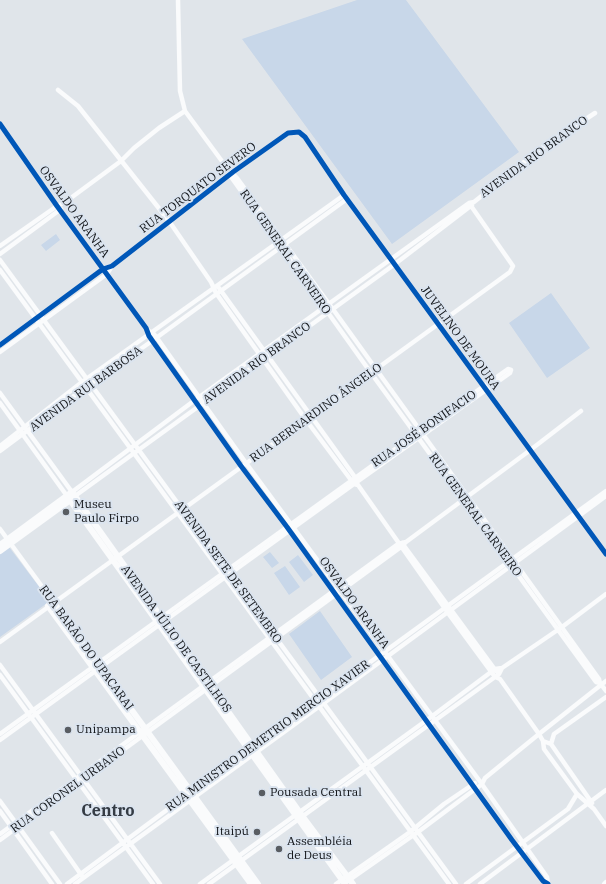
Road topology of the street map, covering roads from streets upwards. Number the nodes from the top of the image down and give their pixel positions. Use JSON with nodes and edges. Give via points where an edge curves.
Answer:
{"nodes":[{"id":1,"x":178,"y":0,"type":"edge"},
{"id":2,"x":58,"y":90,"type":"dead end"},
{"id":3,"x":185,"y":111,"type":"junction"},
{"id":4,"x":595,"y":113,"type":"dead end"},
{"id":5,"x":0,"y":124,"type":"edge"},
{"id":6,"x":299,"y":132,"type":"joint"},
{"id":7,"x":122,"y":162,"type":"junction"},
{"id":8,"x":231,"y":174,"type":"junction"},
{"id":9,"x":346,"y":197,"type":"junction"},
{"id":10,"x":471,"y":203,"type":"junction"},
{"id":11,"x":58,"y":208,"type":"junction"},
{"id":12,"x":315,"y":219,"type":"junction"},
{"id":13,"x":169,"y":221,"type":"junction"},
{"id":14,"x":10,"y":239,"type":"junction"},
{"id":15,"x":281,"y":241,"type":"junction"},
{"id":16,"x":421,"y":241,"type":"junction"},
{"id":17,"x":14,"y":244,"type":"junction"},
{"id":18,"x":0,"y":246,"type":"edge"},
{"id":19,"x":284,"y":246,"type":"junction"},
{"id":20,"x":0,"y":254,"type":"edge"},
{"id":21,"x":391,"y":259,"type":"junction"},
{"id":22,"x":0,"y":260,"type":"edge"},
{"id":23,"x":248,"y":264,"type":"junction"},
{"id":24,"x":395,"y":264,"type":"junction"},
{"id":25,"x":112,"y":266,"type":"junction"},
{"id":26,"x":252,"y":268,"type":"junction"},
{"id":27,"x":0,"y":270,"type":"edge"},
{"id":28,"x":103,"y":270,"type":"junction"},
{"id":29,"x":107,"y":274,"type":"junction"},
{"id":30,"x":305,"y":276,"type":"junction"},
{"id":31,"x":211,"y":282,"type":"junction"},
{"id":32,"x":357,"y":284,"type":"junction"},
{"id":33,"x":217,"y":285,"type":"junction"},
{"id":34,"x":213,"y":288,"type":"junction"},
{"id":35,"x":360,"y":289,"type":"junction"},
{"id":36,"x":221,"y":290,"type":"junction"},
{"id":37,"x":216,"y":293,"type":"junction"},
{"id":38,"x":30,"y":299,"type":"junction"},
{"id":39,"x":58,"y":302,"type":"junction"},
{"id":40,"x":25,"y":303,"type":"junction"},
{"id":41,"x":329,"y":304,"type":"junction"},
{"id":42,"x":62,"y":306,"type":"junction"},
{"id":43,"x":324,"y":307,"type":"junction"},
{"id":44,"x":332,"y":309,"type":"junction"},
{"id":45,"x":181,"y":312,"type":"junction"},
{"id":46,"x":327,"y":312,"type":"junction"},
{"id":47,"x":41,"y":314,"type":"junction"},
{"id":48,"x":184,"y":317,"type":"junction"},
{"id":49,"x":36,"y":318,"type":"junction"},
{"id":50,"x":44,"y":319,"type":"junction"},
{"id":51,"x":341,"y":320,"type":"junction"},
{"id":52,"x":39,"y":322,"type":"junction"},
{"id":53,"x":336,"y":324,"type":"junction"},
{"id":54,"x":438,"y":324,"type":"junction"},
{"id":55,"x":248,"y":327,"type":"junction"},
{"id":56,"x":243,"y":330,"type":"junction"},
{"id":57,"x":296,"y":332,"type":"junction"},
{"id":58,"x":351,"y":334,"type":"junction"},
{"id":59,"x":151,"y":335,"type":"junction"},
{"id":60,"x":346,"y":338,"type":"junction"},
{"id":61,"x":155,"y":339,"type":"junction"},
{"id":62,"x":6,"y":340,"type":"junction"},
{"id":63,"x":0,"y":344,"type":"edge"},
{"id":64,"x":10,"y":345,"type":"junction"},
{"id":65,"x":363,"y":351,"type":"junction"},
{"id":66,"x":0,"y":352,"type":"edge"},
{"id":67,"x":267,"y":353,"type":"junction"},
{"id":68,"x":358,"y":355,"type":"junction"},
{"id":69,"x":262,"y":356,"type":"junction"},
{"id":70,"x":102,"y":368,"type":"junction"},
{"id":71,"x":376,"y":369,"type":"junction"},
{"id":72,"x":106,"y":373,"type":"junction"},
{"id":73,"x":371,"y":373,"type":"junction"},
{"id":74,"x":283,"y":376,"type":"junction"},
{"id":75,"x":232,"y":378,"type":"junction"},
{"id":76,"x":278,"y":380,"type":"junction"},
{"id":77,"x":85,"y":381,"type":"junction"},
{"id":78,"x":386,"y":384,"type":"junction"},
{"id":79,"x":88,"y":386,"type":"junction"},
{"id":80,"x":381,"y":386,"type":"junction"},
{"id":81,"x":485,"y":389,"type":"junction"},
{"id":82,"x":0,"y":392,"type":"edge"},
{"id":83,"x":197,"y":399,"type":"junction"},
{"id":84,"x":203,"y":402,"type":"junction"},
{"id":85,"x":396,"y":402,"type":"junction"},
{"id":86,"x":0,"y":403,"type":"edge"},
{"id":87,"x":199,"y":405,"type":"junction"},
{"id":88,"x":581,"y":411,"type":"dead end"},
{"id":89,"x":312,"y":416,"type":"junction"},
{"id":90,"x":41,"y":418,"type":"junction"},
{"id":91,"x":306,"y":420,"type":"junction"},
{"id":92,"x":24,"y":431,"type":"junction"},
{"id":93,"x":158,"y":432,"type":"junction"},
{"id":94,"x":420,"y":435,"type":"junction"},
{"id":95,"x":0,"y":446,"type":"edge"},
{"id":96,"x":38,"y":446,"type":"junction"},
{"id":97,"x":137,"y":447,"type":"junction"},
{"id":98,"x":334,"y":447,"type":"junction"},
{"id":99,"x":34,"y":450,"type":"junction"},
{"id":100,"x":132,"y":450,"type":"junction"},
{"id":101,"x":329,"y":450,"type":"junction"},
{"id":102,"x":0,"y":451,"type":"edge"},
{"id":103,"x":530,"y":451,"type":"junction"},
{"id":104,"x":246,"y":463,"type":"junction"},
{"id":105,"x":241,"y":466,"type":"junction"},
{"id":106,"x":60,"y":476,"type":"junction"},
{"id":107,"x":56,"y":479,"type":"junction"},
{"id":108,"x":355,"y":482,"type":"junction"},
{"id":109,"x":606,"y":491,"type":"edge"},
{"id":110,"x":71,"y":496,"type":"junction"},
{"id":111,"x":606,"y":496,"type":"edge"},
{"id":112,"x":466,"y":498,"type":"junction"},
{"id":113,"x":182,"y":508,"type":"junction"},
{"id":114,"x":177,"y":512,"type":"junction"},
{"id":115,"x":578,"y":515,"type":"junction"},
{"id":116,"x":290,"y":528,"type":"junction"},
{"id":117,"x":0,"y":529,"type":"edge"},
{"id":118,"x":401,"y":543,"type":"junction"},
{"id":119,"x":4,"y":544,"type":"edge"},
{"id":120,"x":606,"y":554,"type":"edge"},
{"id":121,"x":115,"y":559,"type":"junction"},
{"id":122,"x":512,"y":562,"type":"junction"},
{"id":123,"x":226,"y":574,"type":"junction"},
{"id":124,"x":339,"y":589,"type":"junction"},
{"id":125,"x":334,"y":593,"type":"junction"},
{"id":126,"x":606,"y":594,"type":"edge"},
{"id":127,"x":54,"y":603,"type":"junction"},
{"id":128,"x":48,"y":606,"type":"junction"},
{"id":129,"x":448,"y":609,"type":"junction"},
{"id":130,"x":160,"y":621,"type":"junction"},
{"id":131,"x":560,"y":628,"type":"junction"},
{"id":132,"x":273,"y":634,"type":"junction"},
{"id":133,"x":268,"y":638,"type":"junction"},
{"id":134,"x":277,"y":639,"type":"junction"},
{"id":135,"x":0,"y":642,"type":"edge"},
{"id":136,"x":272,"y":643,"type":"junction"},
{"id":137,"x":383,"y":656,"type":"junction"},
{"id":138,"x":1,"y":667,"type":"edge"},
{"id":139,"x":97,"y":667,"type":"junction"},
{"id":140,"x":502,"y":668,"type":"junction"},
{"id":141,"x":493,"y":670,"type":"junction"},
{"id":142,"x":225,"y":673,"type":"junction"},
{"id":143,"x":0,"y":675,"type":"edge"},
{"id":144,"x":498,"y":677,"type":"junction"},
{"id":145,"x":606,"y":681,"type":"edge"},
{"id":146,"x":207,"y":686,"type":"junction"},
{"id":147,"x":602,"y":687,"type":"edge"},
{"id":148,"x":459,"y":695,"type":"junction"},
{"id":149,"x":606,"y":697,"type":"edge"},
{"id":150,"x":320,"y":698,"type":"junction"},
{"id":151,"x":463,"y":701,"type":"junction"},
{"id":152,"x":316,"y":702,"type":"junction"},
{"id":153,"x":324,"y":703,"type":"junction"},
{"id":154,"x":319,"y":707,"type":"junction"},
{"id":155,"x":32,"y":714,"type":"junction"},
{"id":156,"x":431,"y":717,"type":"junction"},
{"id":157,"x":426,"y":720,"type":"junction"},
{"id":158,"x":435,"y":722,"type":"junction"},
{"id":159,"x":430,"y":726,"type":"junction"},
{"id":160,"x":286,"y":727,"type":"junction"},
{"id":161,"x":144,"y":732,"type":"junction"},
{"id":162,"x":539,"y":734,"type":"junction"},
{"id":163,"x":344,"y":735,"type":"junction"},
{"id":164,"x":1,"y":737,"type":"edge"},
{"id":165,"x":543,"y":741,"type":"junction"},
{"id":166,"x":551,"y":744,"type":"junction"},
{"id":167,"x":58,"y":745,"type":"junction"},
{"id":168,"x":53,"y":748,"type":"junction"},
{"id":169,"x":253,"y":750,"type":"junction"},
{"id":170,"x":382,"y":751,"type":"junction"},
{"id":171,"x":457,"y":752,"type":"junction"},
{"id":172,"x":452,"y":755,"type":"junction"},
{"id":173,"x":385,"y":756,"type":"junction"},
{"id":174,"x":368,"y":763,"type":"junction"},
{"id":175,"x":362,"y":767,"type":"junction"},
{"id":176,"x":371,"y":767,"type":"junction"},
{"id":177,"x":365,"y":772,"type":"junction"},
{"id":178,"x":82,"y":777,"type":"junction"},
{"id":179,"x":77,"y":781,"type":"junction"},
{"id":180,"x":346,"y":782,"type":"junction"},
{"id":181,"x":480,"y":782,"type":"junction"},
{"id":182,"x":475,"y":786,"type":"junction"},
{"id":183,"x":606,"y":790,"type":"edge"},
{"id":184,"x":94,"y":794,"type":"junction"},
{"id":185,"x":577,"y":794,"type":"junction"},
{"id":186,"x":191,"y":796,"type":"junction"},
{"id":187,"x":90,"y":798,"type":"junction"},
{"id":188,"x":393,"y":798,"type":"junction"},
{"id":189,"x":45,"y":800,"type":"junction"},
{"id":190,"x":0,"y":801,"type":"edge"},
{"id":191,"x":387,"y":802,"type":"junction"},
{"id":192,"x":589,"y":803,"type":"junction"},
{"id":193,"x":444,"y":804,"type":"junction"},
{"id":194,"x":49,"y":805,"type":"junction"},
{"id":195,"x":447,"y":809,"type":"junction"},
{"id":196,"x":0,"y":811,"type":"edge"},
{"id":197,"x":299,"y":816,"type":"junction"},
{"id":198,"x":17,"y":824,"type":"junction"},
{"id":199,"x":114,"y":826,"type":"junction"},
{"id":200,"x":606,"y":826,"type":"edge"},
{"id":201,"x":512,"y":827,"type":"junction"},
{"id":202,"x":13,"y":828,"type":"junction"},
{"id":203,"x":414,"y":828,"type":"junction"},
{"id":204,"x":418,"y":832,"type":"junction"},
{"id":205,"x":506,"y":832,"type":"junction"},
{"id":206,"x":0,"y":834,"type":"edge"},
{"id":207,"x":52,"y":834,"type":"dead end"},
{"id":208,"x":412,"y":834,"type":"junction"},
{"id":209,"x":0,"y":840,"type":"edge"},
{"id":210,"x":126,"y":842,"type":"junction"},
{"id":211,"x":31,"y":844,"type":"junction"},
{"id":212,"x":525,"y":846,"type":"junction"},
{"id":213,"x":429,"y":847,"type":"junction"},
{"id":214,"x":27,"y":848,"type":"junction"},
{"id":215,"x":519,"y":849,"type":"junction"},
{"id":216,"x":424,"y":850,"type":"junction"},
{"id":217,"x":139,"y":860,"type":"junction"},
{"id":218,"x":237,"y":860,"type":"junction"},
{"id":219,"x":52,"y":872,"type":"junction"},
{"id":220,"x":450,"y":875,"type":"junction"},
{"id":221,"x":47,"y":876,"type":"junction"},
{"id":222,"x":82,"y":876,"type":"junction"},
{"id":223,"x":445,"y":879,"type":"junction"},
{"id":224,"x":346,"y":882,"type":"edge"},
{"id":225,"x":52,"y":884,"type":"edge"},
{"id":226,"x":60,"y":884,"type":"edge"},
{"id":227,"x":67,"y":884,"type":"edge"},
{"id":228,"x":75,"y":884,"type":"edge"},
{"id":229,"x":153,"y":884,"type":"edge"},
{"id":230,"x":160,"y":884,"type":"edge"},
{"id":231,"x":202,"y":884,"type":"edge"},
{"id":232,"x":209,"y":884,"type":"edge"},
{"id":233,"x":251,"y":884,"type":"edge"},
{"id":234,"x":258,"y":884,"type":"edge"},
{"id":235,"x":336,"y":884,"type":"edge"},
{"id":236,"x":449,"y":884,"type":"edge"},
{"id":237,"x":456,"y":884,"type":"edge"},
{"id":238,"x":466,"y":884,"type":"edge"},
{"id":239,"x":480,"y":884,"type":"edge"},
{"id":240,"x":548,"y":884,"type":"edge"}],
"edges":[{"from":1,"to":3,"type":"street","via":[[180,91]]},
{"from":2,"to":7,"type":"street","via":[[78,106]]},
{"from":3,"to":7,"type":"street","via":[[134,148]]},
{"from":3,"to":8,"type":"street","name":"RUA GENERAL CARNEIRO"},
{"from":4,"to":10,"type":"street","name":"AVENIDA RIO BRANCO","via":[[539,150]]},
{"from":5,"to":11,"type":"street","name":"OSVALDO ARANHA"},
{"from":6,"to":8,"type":"street","name":"RUA TORQUATO SEVERO","via":[[288,133]]},
{"from":6,"to":9,"type":"street","name":"JUVELINO DE MOURA"},
{"from":7,"to":11,"type":"street"},
{"from":7,"to":13,"type":"street"},
{"from":8,"to":13,"type":"street","name":"RUA TORQUATO SEVERO"},
{"from":8,"to":15,"type":"street","name":"RUA GENERAL CARNEIRO"},
{"from":9,"to":12,"type":"street","name":"AVENIDA RUI BARBOSA"},
{"from":9,"to":21,"type":"street","name":"JUVELINO DE MOURA"},
{"from":10,"to":16,"type":"street","name":"AVENIDA RIO BRANCO"},
{"from":10,"to":54,"type":"street","name":"RUA BERNARDINO ÂNGELO","via":[[513,266],[510,272]]},
{"from":11,"to":14,"type":"street"},
{"from":11,"to":17,"type":"street"},
{"from":11,"to":28,"type":"street","name":"OSVALDO ARANHA"},
{"from":12,"to":15,"type":"street","name":"AVENIDA RUI BARBOSA"},
{"from":12,"to":19,"type":"street","name":"AVENIDA RUI BARBOSA"},
{"from":13,"to":25,"type":"street","name":"RUA TORQUATO SEVERO"},
{"from":13,"to":31,"type":"street"},
{"from":14,"to":17,"type":"street"},
{"from":14,"to":18,"type":"street"},
{"from":15,"to":19,"type":"street","name":"RUA GENERAL CARNEIRO"},
{"from":15,"to":23,"type":"street","name":"AVENIDA RUI BARBOSA"},
{"from":16,"to":21,"type":"street","name":"AVENIDA RIO BRANCO"},
{"from":16,"to":24,"type":"street","name":"AVENIDA RIO BRANCO"},
{"from":17,"to":20,"type":"street"},
{"from":19,"to":26,"type":"street","name":"AVENIDA RUI BARBOSA"},
{"from":19,"to":30,"type":"street","name":"RUA GENERAL CARNEIRO"},
{"from":21,"to":24,"type":"street","name":"JUVELINO DE MOURA"},
{"from":21,"to":32,"type":"street","name":"AVENIDA RIO BRANCO"},
{"from":22,"to":38,"type":"street","name":"AVENIDA SETE DE SETEMBRO"},
{"from":23,"to":26,"type":"street"},
{"from":23,"to":33,"type":"street","name":"AVENIDA RUI BARBOSA"},
{"from":24,"to":35,"type":"street","name":"AVENIDA RIO BRANCO"},
{"from":24,"to":54,"type":"street","name":"JUVELINO DE MOURA"},
{"from":25,"to":28,"type":"street","name":"RUA TORQUATO SEVERO"},
{"from":25,"to":29,"type":"street","name":"RUA TORQUATO SEVERO"},
{"from":26,"to":36,"type":"street","name":"AVENIDA RUI BARBOSA"},
{"from":27,"to":40,"type":"street","name":"AVENIDA SETE DE SETEMBRO"},
{"from":28,"to":29,"type":"street","name":"OSVALDO ARANHA"},
{"from":28,"to":39,"type":"street","name":"RUA TORQUATO SEVERO"},
{"from":29,"to":42,"type":"street","name":"RUA TORQUATO SEVERO"},
{"from":29,"to":59,"type":"street","name":"OSVALDO ARANHA"},
{"from":30,"to":41,"type":"street","name":"RUA GENERAL CARNEIRO"},
{"from":30,"to":43,"type":"street","name":"RUA GENERAL CARNEIRO"},
{"from":31,"to":33,"type":"street"},
{"from":31,"to":34,"type":"street"},
{"from":32,"to":35,"type":"street"},
{"from":32,"to":41,"type":"street","name":"AVENIDA RIO BRANCO"},
{"from":33,"to":34,"type":"street","name":"AVENIDA RUI BARBOSA"},
{"from":33,"to":36,"type":"street"},
{"from":34,"to":37,"type":"street"},
{"from":34,"to":45,"type":"street","name":"AVENIDA RUI BARBOSA"},
{"from":35,"to":44,"type":"street","name":"AVENIDA RIO BRANCO"},
{"from":36,"to":37,"type":"street","name":"AVENIDA RUI BARBOSA"},
{"from":36,"to":55,"type":"street"},
{"from":37,"to":48,"type":"street","name":"AVENIDA RUI BARBOSA"},
{"from":37,"to":56,"type":"street"},
{"from":38,"to":40,"type":"street"},
{"from":38,"to":47,"type":"street","name":"AVENIDA SETE DE SETEMBRO"},
{"from":39,"to":42,"type":"street"},
{"from":39,"to":47,"type":"street","name":"RUA TORQUATO SEVERO"},
{"from":40,"to":49,"type":"street","name":"AVENIDA SETE DE SETEMBRO"},
{"from":41,"to":43,"type":"street","name":"AVENIDA RIO BRANCO"},
{"from":41,"to":44,"type":"street","name":"RUA GENERAL CARNEIRO"},
{"from":42,"to":50,"type":"street","name":"RUA TORQUATO SEVERO"},
{"from":43,"to":46,"type":"street","name":"RUA GENERAL CARNEIRO"},
{"from":43,"to":57,"type":"street","name":"AVENIDA RIO BRANCO"},
{"from":44,"to":46,"type":"street","name":"AVENIDA RIO BRANCO"},
{"from":44,"to":51,"type":"street","name":"RUA GENERAL CARNEIRO"},
{"from":45,"to":48,"type":"street"},
{"from":45,"to":59,"type":"street","name":"AVENIDA RUI BARBOSA"},
{"from":46,"to":53,"type":"street","name":"RUA GENERAL CARNEIRO"},
{"from":46,"to":57,"type":"street","name":"AVENIDA RIO BRANCO"},
{"from":47,"to":49,"type":"street","name":"RUA TORQUATO SEVERO"},
{"from":47,"to":50,"type":"street","name":"AVENIDA SETE DE SETEMBRO"},
{"from":48,"to":61,"type":"street","name":"AVENIDA RUI BARBOSA"},
{"from":49,"to":52,"type":"street","name":"AVENIDA SETE DE SETEMBRO"},
{"from":49,"to":62,"type":"street","name":"RUA TORQUATO SEVERO"},
{"from":50,"to":52,"type":"street","name":"RUA TORQUATO SEVERO"},
{"from":50,"to":77,"type":"street","name":"AVENIDA SETE DE SETEMBRO"},
{"from":51,"to":53,"type":"street"},
{"from":51,"to":58,"type":"street","name":"RUA GENERAL CARNEIRO"},
{"from":52,"to":64,"type":"street","name":"RUA TORQUATO SEVERO"},
{"from":52,"to":77,"type":"street","name":"AVENIDA SETE DE SETEMBRO"},
{"from":53,"to":60,"type":"street","name":"RUA GENERAL CARNEIRO"},
{"from":54,"to":71,"type":"street","name":"RUA BERNARDINO ÂNGELO"},
{"from":54,"to":81,"type":"street","name":"JUVELINO DE MOURA"},
{"from":55,"to":56,"type":"street"},
{"from":55,"to":67,"type":"street"},
{"from":56,"to":69,"type":"street"},
{"from":57,"to":67,"type":"street","name":"AVENIDA RIO BRANCO"},
{"from":58,"to":60,"type":"street"},
{"from":58,"to":65,"type":"street","name":"RUA GENERAL CARNEIRO"},
{"from":59,"to":61,"type":"street","name":"OSVALDO ARANHA"},
{"from":59,"to":70,"type":"street","name":"AVENIDA RUI BARBOSA"},
{"from":60,"to":68,"type":"street","name":"RUA GENERAL CARNEIRO"},
{"from":61,"to":72,"type":"street","name":"AVENIDA RUI BARBOSA"},
{"from":61,"to":83,"type":"street","name":"OSVALDO ARANHA"},
{"from":62,"to":63,"type":"street","name":"RUA TORQUATO SEVERO"},
{"from":62,"to":64,"type":"street"},
{"from":64,"to":66,"type":"street","name":"RUA TORQUATO SEVERO"},
{"from":65,"to":68,"type":"street"},
{"from":65,"to":71,"type":"street","name":"RUA GENERAL CARNEIRO"},
{"from":67,"to":69,"type":"street","name":"AVENIDA RIO BRANCO"},
{"from":67,"to":74,"type":"street"},
{"from":68,"to":73,"type":"street","name":"RUA GENERAL CARNEIRO"},
{"from":69,"to":75,"type":"street","name":"AVENIDA RIO BRANCO"},
{"from":69,"to":76,"type":"street"},
{"from":70,"to":72,"type":"street"},
{"from":70,"to":77,"type":"street","name":"AVENIDA RUI BARBOSA"},
{"from":71,"to":73,"type":"street","name":"RUA BERNARDINO ÂNGELO"},
{"from":71,"to":78,"type":"street","name":"RUA GENERAL CARNEIRO"},
{"from":72,"to":79,"type":"street","name":"AVENIDA RUI BARBOSA"},
{"from":73,"to":80,"type":"street","name":"RUA GENERAL CARNEIRO"},
{"from":73,"to":89,"type":"street","name":"RUA BERNARDINO ÂNGELO"},
{"from":74,"to":76,"type":"street"},
{"from":74,"to":89,"type":"street"},
{"from":75,"to":83,"type":"street","name":"AVENIDA RIO BRANCO"},
{"from":75,"to":84,"type":"street","name":"AVENIDA RIO BRANCO"},
{"from":76,"to":91,"type":"street"},
{"from":77,"to":79,"type":"street","name":"AVENIDA SETE DE SETEMBRO"},
{"from":77,"to":90,"type":"street","name":"AVENIDA RUI BARBOSA"},
{"from":78,"to":80,"type":"street"},
{"from":78,"to":85,"type":"street","name":"RUA GENERAL CARNEIRO"},
{"from":79,"to":90,"type":"street","name":"AVENIDA RUI BARBOSA"},
{"from":79,"to":97,"type":"street","name":"AVENIDA SETE DE SETEMBRO"},
{"from":79,"to":100,"type":"street","name":"AVENIDA SETE DE SETEMBRO"},
{"from":80,"to":85,"type":"street","name":"RUA GENERAL CARNEIRO"},
{"from":81,"to":81,"type":"street","name":"RUA JOSÉ BONIFACIO","via":[[510,374],[511,370],[508,369]]},
{"from":81,"to":94,"type":"street","name":"RUA JOSÉ BONIFACIO"},
{"from":81,"to":103,"type":"street","name":"JUVELINO DE MOURA"},
{"from":82,"to":92,"type":"street","name":"AVENIDA JÚLIO DE CASTILHOS"},
{"from":83,"to":84,"type":"street","name":"OSVALDO ARANHA"},
{"from":83,"to":87,"type":"street","name":"OSVALDO ARANHA"},
{"from":83,"to":93,"type":"street","name":"AVENIDA RIO BRANCO"},
{"from":84,"to":87,"type":"street","name":"AVENIDA RIO BRANCO"},
{"from":84,"to":104,"type":"street","name":"OSVALDO ARANHA"},
{"from":85,"to":94,"type":"street","name":"RUA GENERAL CARNEIRO"},
{"from":86,"to":92,"type":"street","name":"AVENIDA JÚLIO DE CASTILHOS"},
{"from":87,"to":93,"type":"street","name":"AVENIDA RIO BRANCO"},
{"from":87,"to":105,"type":"street","name":"OSVALDO ARANHA"},
{"from":88,"to":103,"type":"street","name":"RUA CORONEL URBANO"},
{"from":89,"to":91,"type":"street","name":"RUA BERNARDINO ÂNGELO"},
{"from":89,"to":98,"type":"street"},
{"from":90,"to":92,"type":"street","name":"AVENIDA RUI BARBOSA"},
{"from":91,"to":101,"type":"street"},
{"from":91,"to":104,"type":"street","name":"RUA BERNARDINO ÂNGELO"},
{"from":92,"to":95,"type":"street","name":"AVENIDA RUI BARBOSA"},
{"from":92,"to":96,"type":"street","name":"AVENIDA JÚLIO DE CASTILHOS"},
{"from":92,"to":99,"type":"street","name":"AVENIDA JÚLIO DE CASTILHOS"},
{"from":92,"to":102,"type":"street","name":"AVENIDA RUI BARBOSA"},
{"from":93,"to":97,"type":"street","name":"AVENIDA RIO BRANCO"},
{"from":94,"to":108,"type":"street","name":"RUA JOSÉ BONIFACIO"},
{"from":94,"to":112,"type":"street","name":"RUA GENERAL CARNEIRO"},
{"from":96,"to":99,"type":"street"},
{"from":96,"to":106,"type":"street","name":"AVENIDA JÚLIO DE CASTILHOS"},
{"from":97,"to":100,"type":"street","name":"AVENIDA RIO BRANCO"},
{"from":97,"to":113,"type":"street","name":"AVENIDA SETE DE SETEMBRO"},
{"from":98,"to":101,"type":"street"},
{"from":98,"to":108,"type":"street"},
{"from":99,"to":107,"type":"street","name":"AVENIDA JÚLIO DE CASTILHOS"},
{"from":100,"to":110,"type":"street","name":"AVENIDA RIO BRANCO"},
{"from":100,"to":114,"type":"street","name":"AVENIDA SETE DE SETEMBRO"},
{"from":101,"to":108,"type":"street"},
{"from":103,"to":112,"type":"street","name":"RUA CORONEL URBANO"},
{"from":103,"to":115,"type":"street","name":"JUVELINO DE MOURA"},
{"from":104,"to":105,"type":"street","name":"RUA BERNARDINO ÂNGELO"},
{"from":104,"to":116,"type":"street","name":"OSVALDO ARANHA"},
{"from":105,"to":113,"type":"street","name":"RUA BERNARDINO ÂNGELO"},
{"from":105,"to":116,"type":"street","name":"OSVALDO ARANHA"},
{"from":106,"to":107,"type":"street"},
{"from":106,"to":110,"type":"street","name":"AVENIDA JÚLIO DE CASTILHOS"},
{"from":107,"to":110,"type":"street","name":"AVENIDA JÚLIO DE CASTILHOS"},
{"from":108,"to":116,"type":"street","name":"RUA JOSÉ BONIFACIO"},
{"from":108,"to":118,"type":"street"},
{"from":109,"to":115,"type":"street","name":"RUA MINISTRO DEMETRIO MERCIO XAVIER"},
{"from":110,"to":119,"type":"street","name":"AVENIDA RIO BRANCO"},
{"from":110,"to":121,"type":"street","name":"AVENIDA JÚLIO DE CASTILHOS"},
{"from":111,"to":115,"type":"street","name":"RUA MINISTRO DEMETRIO MERCIO XAVIER"},
{"from":112,"to":118,"type":"street","name":"RUA CORONEL URBANO"},
{"from":112,"to":122,"type":"street","name":"RUA GENERAL CARNEIRO"},
{"from":113,"to":114,"type":"street","name":"RUA BERNARDINO ÂNGELO"},
{"from":113,"to":123,"type":"street","name":"AVENIDA SETE DE SETEMBRO"},
{"from":114,"to":121,"type":"street","name":"RUA BERNARDINO ÂNGELO"},
{"from":114,"to":123,"type":"street","name":"AVENIDA SETE DE SETEMBRO"},
{"from":115,"to":120,"type":"street","name":"JUVELINO DE MOURA"},
{"from":115,"to":122,"type":"street","name":"RUA MINISTRO DEMETRIO MERCIO XAVIER"},
{"from":116,"to":123,"type":"street","name":"RUA JOSÉ BONIFACIO"},
{"from":116,"to":124,"type":"street","name":"OSVALDO ARANHA"},
{"from":116,"to":125,"type":"street","name":"OSVALDO ARANHA"},
{"from":117,"to":119,"type":"street","name":"RUA BARÃO DO UPACARAI"},
{"from":118,"to":124,"type":"street","name":"RUA CORONEL URBANO"},
{"from":118,"to":129,"type":"street"},
{"from":119,"to":127,"type":"street","name":"RUA BARÃO DO UPACARAI"},
{"from":121,"to":127,"type":"street","name":"RUA BERNARDINO ÂNGELO"},
{"from":121,"to":130,"type":"street","name":"AVENIDA JÚLIO DE CASTILHOS"},
{"from":122,"to":129,"type":"street","name":"RUA MINISTRO DEMETRIO MERCIO XAVIER"},
{"from":122,"to":131,"type":"street","name":"RUA GENERAL CARNEIRO"},
{"from":123,"to":130,"type":"street","name":"RUA JOSÉ BONIFACIO"},
{"from":123,"to":132,"type":"street","name":"AVENIDA SETE DE SETEMBRO"},
{"from":123,"to":133,"type":"street","name":"AVENIDA SETE DE SETEMBRO"},
{"from":124,"to":125,"type":"street","name":"RUA CORONEL URBANO"},
{"from":124,"to":137,"type":"street","name":"OSVALDO ARANHA"},
{"from":125,"to":132,"type":"street","name":"RUA CORONEL URBANO"},
{"from":125,"to":134,"type":"street","name":"RUA CORONEL URBANO"},
{"from":125,"to":137,"type":"street","name":"OSVALDO ARANHA"},
{"from":126,"to":131,"type":"street"},
{"from":127,"to":128,"type":"street","name":"RUA BERNARDINO ÂNGELO"},
{"from":127,"to":139,"type":"street","name":"RUA BARÃO DO UPACARAI"},
{"from":128,"to":135,"type":"street","name":"RUA BERNARDINO ÂNGELO"},
{"from":128,"to":139,"type":"street","name":"RUA BARÃO DO UPACARAI"},
{"from":129,"to":137,"type":"street","name":"RUA MINISTRO DEMETRIO MERCIO XAVIER"},
{"from":129,"to":141,"type":"street"},
{"from":130,"to":139,"type":"street","name":"RUA JOSÉ BONIFACIO"},
{"from":130,"to":146,"type":"street","name":"AVENIDA JÚLIO DE CASTILHOS"},
{"from":131,"to":140,"type":"street"},
{"from":131,"to":147,"type":"street","name":"RUA GENERAL CARNEIRO","via":[[600,679]]},
{"from":132,"to":133,"type":"street","name":"RUA CORONEL URBANO"},
{"from":132,"to":134,"type":"street","name":"AVENIDA SETE DE SETEMBRO"},
{"from":133,"to":136,"type":"street","name":"AVENIDA SETE DE SETEMBRO"},
{"from":133,"to":142,"type":"street","name":"RUA CORONEL URBANO"},
{"from":134,"to":136,"type":"street","name":"RUA CORONEL URBANO"},
{"from":134,"to":150,"type":"street","name":"AVENIDA SETE DE SETEMBRO"},
{"from":136,"to":142,"type":"street","name":"RUA CORONEL URBANO"},
{"from":136,"to":152,"type":"street","name":"AVENIDA SETE DE SETEMBRO"},
{"from":137,"to":150,"type":"street","name":"RUA MINISTRO DEMETRIO MERCIO XAVIER"},
{"from":137,"to":153,"type":"street","name":"RUA MINISTRO DEMETRIO MERCIO XAVIER"},
{"from":137,"to":156,"type":"street","name":"OSVALDO ARANHA"},
{"from":137,"to":157,"type":"street","name":"OSVALDO ARANHA"},
{"from":138,"to":155,"type":"street"},
{"from":139,"to":155,"type":"street","name":"RUA JOSÉ BONIFACIO"},
{"from":139,"to":161,"type":"street","name":"RUA BARÃO DO UPACARAI"},
{"from":140,"to":141,"type":"street"},
{"from":140,"to":144,"type":"street"},
{"from":141,"to":144,"type":"street"},
{"from":141,"to":148,"type":"street"},
{"from":142,"to":146,"type":"street","name":"RUA CORONEL URBANO"},
{"from":143,"to":155,"type":"street"},
{"from":144,"to":151,"type":"street"},
{"from":144,"to":162,"type":"street"},
{"from":145,"to":147,"type":"street"},
{"from":146,"to":161,"type":"street","name":"RUA CORONEL URBANO"},
{"from":146,"to":169,"type":"street","name":"AVENIDA JÚLIO DE CASTILHOS"},
{"from":147,"to":162,"type":"street"},
{"from":148,"to":151,"type":"street"},
{"from":148,"to":156,"type":"street"},
{"from":149,"to":166,"type":"street","via":[[554,734]]},
{"from":150,"to":152,"type":"street","name":"RUA MINISTRO DEMETRIO MERCIO XAVIER"},
{"from":150,"to":153,"type":"street","name":"AVENIDA SETE DE SETEMBRO"},
{"from":151,"to":158,"type":"street"},
{"from":152,"to":154,"type":"street","name":"AVENIDA SETE DE SETEMBRO"},
{"from":152,"to":160,"type":"street","name":"RUA MINISTRO DEMETRIO MERCIO XAVIER"},
{"from":153,"to":154,"type":"street","name":"RUA MINISTRO DEMETRIO MERCIO XAVIER"},
{"from":153,"to":163,"type":"street","name":"AVENIDA SETE DE SETEMBRO"},
{"from":154,"to":160,"type":"street","name":"RUA MINISTRO DEMETRIO MERCIO XAVIER"},
{"from":154,"to":163,"type":"street","name":"AVENIDA SETE DE SETEMBRO"},
{"from":155,"to":164,"type":"street","name":"RUA JOSÉ BONIFACIO"},
{"from":155,"to":167,"type":"street"},
{"from":155,"to":168,"type":"street"},
{"from":156,"to":157,"type":"street"},
{"from":156,"to":158,"type":"street","name":"OSVALDO ARANHA"},
{"from":157,"to":159,"type":"street","name":"OSVALDO ARANHA"},
{"from":157,"to":170,"type":"street"},
{"from":158,"to":159,"type":"street"},
{"from":158,"to":171,"type":"street","name":"OSVALDO ARANHA"},
{"from":159,"to":172,"type":"street","name":"OSVALDO ARANHA"},
{"from":159,"to":173,"type":"street"},
{"from":160,"to":169,"type":"street","name":"RUA MINISTRO DEMETRIO MERCIO XAVIER"},
{"from":161,"to":178,"type":"street","name":"RUA CORONEL URBANO"},
{"from":161,"to":186,"type":"street","name":"RUA BARÃO DO UPACARAI"},
{"from":162,"to":165,"type":"street"},
{"from":162,"to":181,"type":"street"},
{"from":163,"to":174,"type":"street","name":"AVENIDA SETE DE SETEMBRO"},
{"from":163,"to":175,"type":"street","name":"AVENIDA SETE DE SETEMBRO"},
{"from":165,"to":166,"type":"street"},
{"from":165,"to":185,"type":"street","via":[[544,749]]},
{"from":166,"to":192,"type":"street"},
{"from":167,"to":168,"type":"street"},
{"from":167,"to":178,"type":"street"},
{"from":168,"to":179,"type":"street"},
{"from":169,"to":186,"type":"street","name":"RUA MINISTRO DEMETRIO MERCIO XAVIER"},
{"from":169,"to":197,"type":"street","name":"AVENIDA JÚLIO DE CASTILHOS"},
{"from":170,"to":173,"type":"street"},
{"from":170,"to":174,"type":"street"},
{"from":171,"to":172,"type":"street"},
{"from":171,"to":181,"type":"street","name":"OSVALDO ARANHA"},
{"from":172,"to":182,"type":"street","name":"OSVALDO ARANHA"},
{"from":173,"to":176,"type":"street"},
{"from":174,"to":175,"type":"street"},
{"from":174,"to":176,"type":"street","name":"AVENIDA SETE DE SETEMBRO"},
{"from":175,"to":177,"type":"street","name":"AVENIDA SETE DE SETEMBRO"},
{"from":175,"to":180,"type":"street"},
{"from":176,"to":177,"type":"street"},
{"from":176,"to":188,"type":"street","name":"AVENIDA SETE DE SETEMBRO"},
{"from":177,"to":180,"type":"street"},
{"from":177,"to":191,"type":"street","name":"AVENIDA SETE DE SETEMBRO"},
{"from":178,"to":179,"type":"street","name":"RUA CORONEL URBANO"},
{"from":178,"to":184,"type":"street"},
{"from":179,"to":187,"type":"street"},
{"from":179,"to":189,"type":"street","name":"RUA CORONEL URBANO"},
{"from":179,"to":194,"type":"street","name":"RUA CORONEL URBANO"},
{"from":180,"to":197,"type":"street"},
{"from":181,"to":182,"type":"street"},
{"from":181,"to":201,"type":"street","name":"OSVALDO ARANHA"},
{"from":182,"to":193,"type":"street"},
{"from":182,"to":195,"type":"street"},
{"from":182,"to":205,"type":"street","name":"OSVALDO ARANHA"},
{"from":183,"to":192,"type":"street"},
{"from":184,"to":187,"type":"street"},
{"from":184,"to":199,"type":"street"},
{"from":185,"to":192,"type":"street"},
{"from":185,"to":212,"type":"street","via":[[568,808]]},
{"from":186,"to":210,"type":"street","name":"RUA MINISTRO DEMETRIO MERCIO XAVIER"},
{"from":186,"to":218,"type":"street","name":"RUA BARÃO DO UPACARAI"},
{"from":187,"to":199,"type":"street"},
{"from":188,"to":191,"type":"street"},
{"from":188,"to":203,"type":"street","name":"AVENIDA SETE DE SETEMBRO"},
{"from":189,"to":194,"type":"street"},
{"from":189,"to":198,"type":"street","name":"RUA CORONEL URBANO"},
{"from":190,"to":198,"type":"street"},
{"from":191,"to":208,"type":"street","name":"AVENIDA SETE DE SETEMBRO"},
{"from":192,"to":200,"type":"street"},
{"from":192,"to":212,"type":"street"},
{"from":193,"to":195,"type":"street"},
{"from":193,"to":203,"type":"street"},
{"from":194,"to":198,"type":"street","name":"RUA CORONEL URBANO"},
{"from":195,"to":204,"type":"street"},
{"from":196,"to":202,"type":"street"},
{"from":197,"to":218,"type":"street"},
{"from":197,"to":224,"type":"street","name":"AVENIDA JÚLIO DE CASTILHOS"},
{"from":198,"to":202,"type":"street","name":"RUA CORONEL URBANO"},
{"from":198,"to":211,"type":"street"},
{"from":199,"to":210,"type":"street"},
{"from":201,"to":205,"type":"street"},
{"from":201,"to":212,"type":"street","name":"OSVALDO ARANHA"},
{"from":202,"to":206,"type":"street","name":"RUA CORONEL URBANO"},
{"from":202,"to":209,"type":"street","name":"RUA CORONEL URBANO"},
{"from":202,"to":214,"type":"street"},
{"from":203,"to":204,"type":"street","name":"AVENIDA SETE DE SETEMBRO"},
{"from":203,"to":208,"type":"street"},
{"from":204,"to":208,"type":"street"},
{"from":204,"to":213,"type":"street","name":"AVENIDA SETE DE SETEMBRO"},
{"from":205,"to":215,"type":"street","name":"OSVALDO ARANHA"},
{"from":207,"to":222,"type":"street"},
{"from":208,"to":216,"type":"street","name":"AVENIDA SETE DE SETEMBRO"},
{"from":208,"to":224,"type":"street"},
{"from":210,"to":217,"type":"street"},
{"from":210,"to":222,"type":"street","name":"RUA MINISTRO DEMETRIO MERCIO XAVIER"},
{"from":211,"to":214,"type":"street"},
{"from":211,"to":219,"type":"street"},
{"from":212,"to":215,"type":"street"},
{"from":212,"to":215,"type":"street"},
{"from":212,"to":240,"type":"street","name":"OSVALDO ARANHA","via":[[547,877]]},
{"from":213,"to":216,"type":"street"},
{"from":213,"to":220,"type":"street","name":"AVENIDA SETE DE SETEMBRO"},
{"from":214,"to":221,"type":"street"},
{"from":215,"to":238,"type":"street"},
{"from":215,"to":239,"type":"street"},
{"from":215,"to":240,"type":"street","name":"OSVALDO ARANHA"},
{"from":216,"to":223,"type":"street","name":"AVENIDA SETE DE SETEMBRO"},
{"from":217,"to":229,"type":"street"},
{"from":217,"to":230,"type":"street"},
{"from":218,"to":231,"type":"street"},
{"from":218,"to":232,"type":"street"},
{"from":218,"to":233,"type":"street","name":"RUA BARÃO DO UPACARAI"},
{"from":218,"to":234,"type":"street","name":"RUA BARÃO DO UPACARAI"},
{"from":219,"to":221,"type":"street"},
{"from":219,"to":226,"type":"street"},
{"from":220,"to":223,"type":"street"},
{"from":220,"to":237,"type":"street","name":"AVENIDA SETE DE SETEMBRO"},
{"from":221,"to":225,"type":"street"},
{"from":222,"to":227,"type":"street","name":"RUA MINISTRO DEMETRIO MERCIO XAVIER"},
{"from":222,"to":228,"type":"street","name":"RUA MINISTRO DEMETRIO MERCIO XAVIER"},
{"from":223,"to":236,"type":"street","name":"AVENIDA SETE DE SETEMBRO"},
{"from":224,"to":235,"type":"street"}]}
